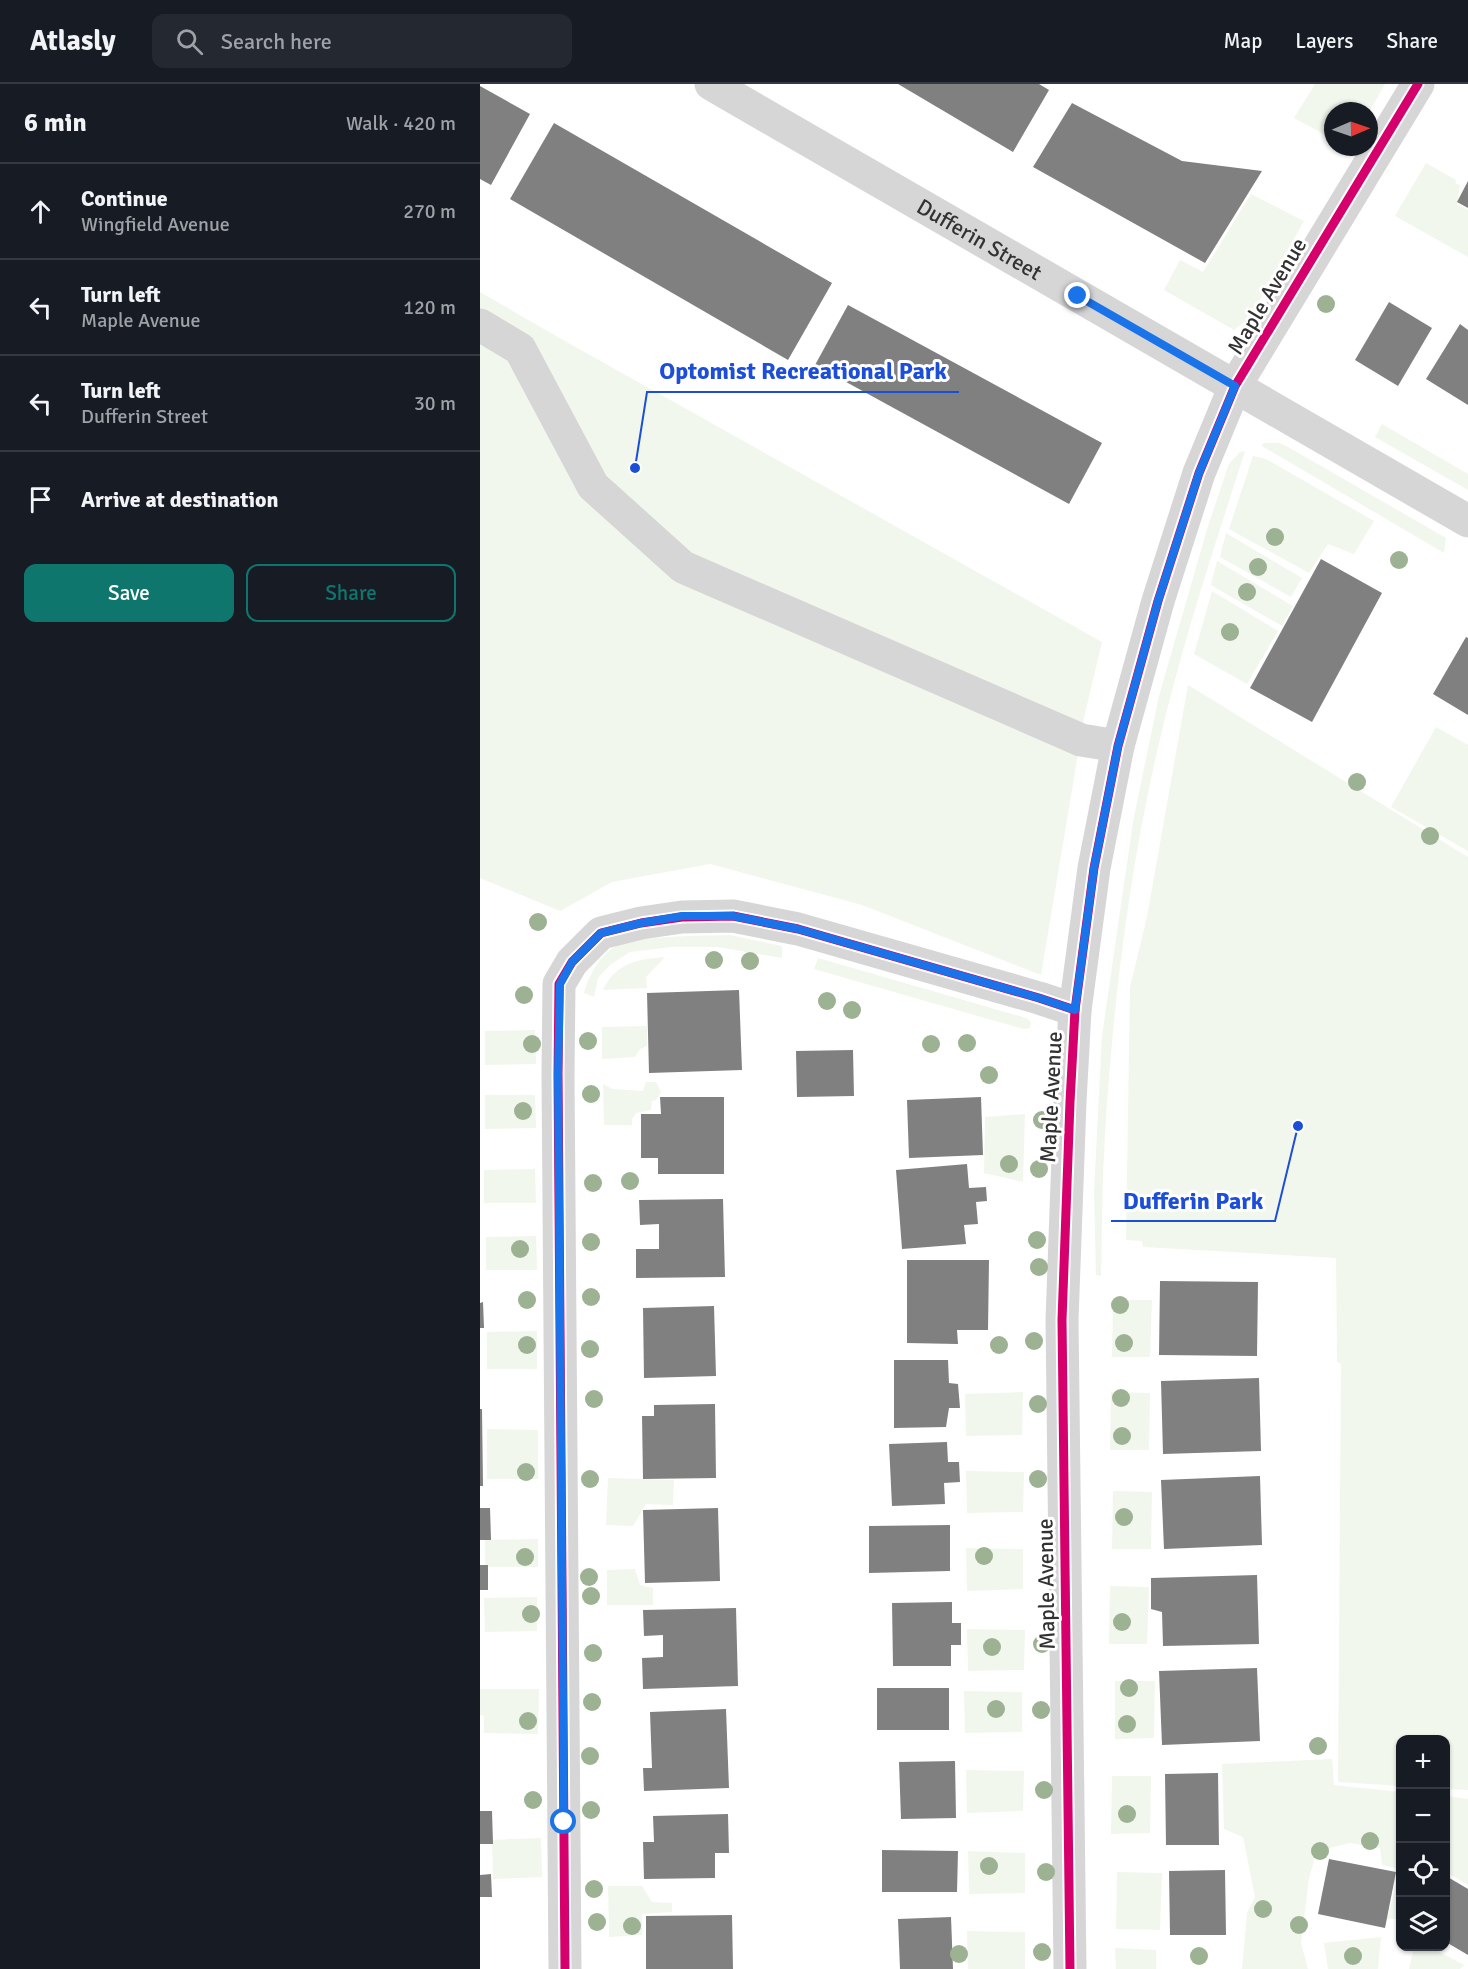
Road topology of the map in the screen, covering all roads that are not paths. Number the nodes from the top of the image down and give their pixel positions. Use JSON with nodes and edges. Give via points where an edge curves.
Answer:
{"nodes":[{"id":1,"x":711,"y":84,"type":"edge"},
{"id":2,"x":1418,"y":84,"type":"edge"},
{"id":3,"x":480,"y":325,"type":"edge"},
{"id":4,"x":1235,"y":386,"type":"junction"},
{"id":5,"x":1468,"y":521,"type":"edge"},
{"id":6,"x":1118,"y":746,"type":"junction"},
{"id":7,"x":1075,"y":1010,"type":"junction"},
{"id":8,"x":565,"y":1969,"type":"edge"},
{"id":9,"x":1070,"y":1969,"type":"edge"}],
"edges":[{"from":1,"to":4,"type":"street","name":"Dufferin Street"},
{"from":2,"to":4,"type":"street","name":"Maple Avenue"},
{"from":3,"to":6,"type":"street","via":[[520,349],[593,486],[682,567],[1082,741]]},
{"from":4,"to":5,"type":"street","name":"Dufferin Street"},
{"from":4,"to":6,"type":"street","name":"Maple Avenue","via":[[1192,494]]},
{"from":6,"to":7,"type":"street","name":"Maple Avenue","via":[[1094,868]]},
{"from":7,"to":8,"type":"street","via":[[798,929],[733,916],[682,916],[601,933],[572,962],[560,984]]},
{"from":7,"to":9,"type":"street","name":"Maple Avenue","via":[[1062,1320]]}]}
